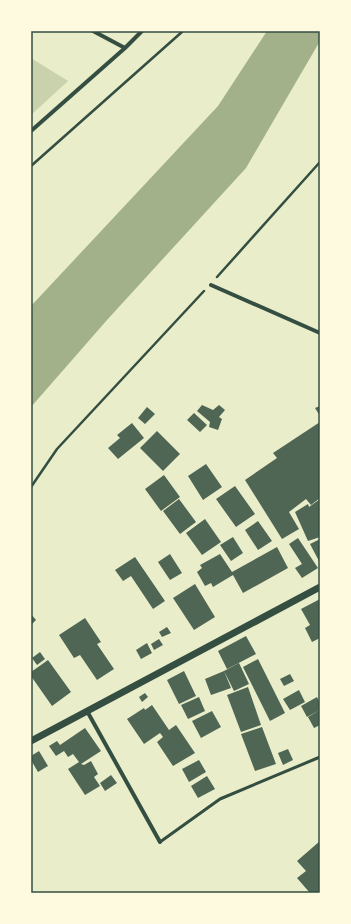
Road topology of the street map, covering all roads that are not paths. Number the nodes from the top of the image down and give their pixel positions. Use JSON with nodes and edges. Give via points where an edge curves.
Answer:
{"nodes":[{"id":1,"x":93,"y":31,"type":"edge"},
{"id":2,"x":142,"y":31,"type":"edge"},
{"id":3,"x":125,"y":48,"type":"junction"},
{"id":4,"x":31,"y":131,"type":"edge"},
{"id":5,"x":211,"y":285,"type":"road end"},
{"id":6,"x":320,"y":333,"type":"edge"},
{"id":7,"x":320,"y":587,"type":"edge"},
{"id":8,"x":87,"y":711,"type":"junction"},
{"id":9,"x":31,"y":741,"type":"edge"},
{"id":10,"x":320,"y":757,"type":"edge"},
{"id":11,"x":160,"y":842,"type":"joint"}],
"edges":[{"from":1,"to":3,"type":"street"},
{"from":2,"to":3,"type":"street"},
{"from":3,"to":4,"type":"street"},
{"from":5,"to":6,"type":"street"},
{"from":7,"to":8,"type":"street"},
{"from":8,"to":9,"type":"street"},
{"from":8,"to":11,"type":"street"},
{"from":10,"to":11,"type":"lane","via":[[220,799]]}]}
